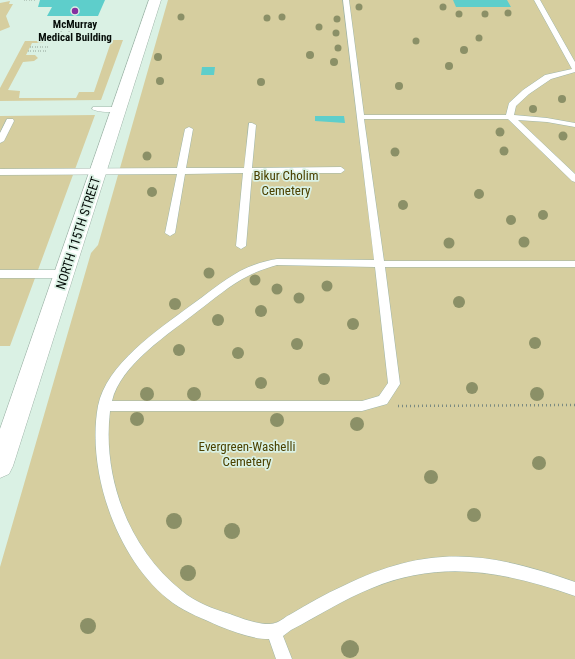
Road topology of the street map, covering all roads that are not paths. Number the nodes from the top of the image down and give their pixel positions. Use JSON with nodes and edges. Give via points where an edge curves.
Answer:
{"nodes":[{"id":1,"x":155,"y":0,"type":"edge"},
{"id":2,"x":346,"y":0,"type":"edge"},
{"id":3,"x":537,"y":0,"type":"edge"},
{"id":4,"x":575,"y":69,"type":"edge"},
{"id":5,"x":96,"y":109,"type":"dead end"},
{"id":6,"x":119,"y":109,"type":"junction"},
{"id":7,"x":360,"y":117,"type":"junction"},
{"id":8,"x":510,"y":117,"type":"junction"},
{"id":9,"x":10,"y":121,"type":"dead end"},
{"id":10,"x":252,"y":125,"type":"dead end"},
{"id":11,"x":575,"y":125,"type":"edge"},
{"id":12,"x":189,"y":128,"type":"dead end"},
{"id":13,"x":0,"y":141,"type":"edge"},
{"id":14,"x":341,"y":170,"type":"dead end"},
{"id":15,"x":181,"y":171,"type":"junction"},
{"id":16,"x":248,"y":171,"type":"junction"},
{"id":17,"x":0,"y":172,"type":"edge"},
{"id":18,"x":98,"y":172,"type":"junction"},
{"id":19,"x":575,"y":179,"type":"edge"},
{"id":20,"x":170,"y":233,"type":"dead end"},
{"id":21,"x":241,"y":246,"type":"dead end"},
{"id":22,"x":380,"y":264,"type":"junction"},
{"id":23,"x":575,"y":264,"type":"edge"},
{"id":24,"x":0,"y":274,"type":"edge"},
{"id":25,"x":64,"y":274,"type":"junction"},
{"id":26,"x":104,"y":406,"type":"junction"},
{"id":27,"x":0,"y":466,"type":"edge"},
{"id":28,"x":575,"y":589,"type":"edge"},
{"id":29,"x":274,"y":632,"type":"junction"},
{"id":30,"x":284,"y":659,"type":"edge"}],
"edges":[{"from":1,"to":6,"type":"street","name":"NORTH 115TH STREET"},
{"from":2,"to":7,"type":"lane"},
{"from":3,"to":4,"type":"lane"},
{"from":4,"to":8,"type":"lane","via":[[548,77],[526,92],[512,105]]},
{"from":5,"to":6,"type":"lane"},
{"from":6,"to":18,"type":"street","name":"NORTH 115TH STREET"},
{"from":7,"to":8,"type":"lane"},
{"from":7,"to":22,"type":"lane"},
{"from":8,"to":11,"type":"lane"},
{"from":8,"to":19,"type":"lane"},
{"from":9,"to":13,"type":"lane"},
{"from":10,"to":16,"type":"lane"},
{"from":12,"to":15,"type":"lane"},
{"from":14,"to":16,"type":"lane"},
{"from":15,"to":16,"type":"lane"},
{"from":15,"to":18,"type":"lane"},
{"from":15,"to":20,"type":"lane"},
{"from":16,"to":21,"type":"lane"},
{"from":17,"to":18,"type":"lane"},
{"from":18,"to":25,"type":"street","name":"NORTH 115TH STREET"},
{"from":22,"to":23,"type":"lane"},
{"from":22,"to":26,"type":"lane","via":[[277,262],[261,265],[247,272],[186,314],[138,354],[118,376],[108,392]]},
{"from":22,"to":26,"type":"lane","via":[[394,384],[383,400],[362,406]]},
{"from":24,"to":25,"type":"lane"},
{"from":25,"to":27,"type":"street","name":"NORTH 115TH STREET"},
{"from":26,"to":29,"type":"lane","via":[[103,455],[113,501],[134,548],[149,569],[178,598],[193,606],[228,622]]},
{"from":28,"to":29,"type":"lane","via":[[534,574],[493,566],[453,563],[421,566],[336,596]]},
{"from":29,"to":30,"type":"lane"}]}
